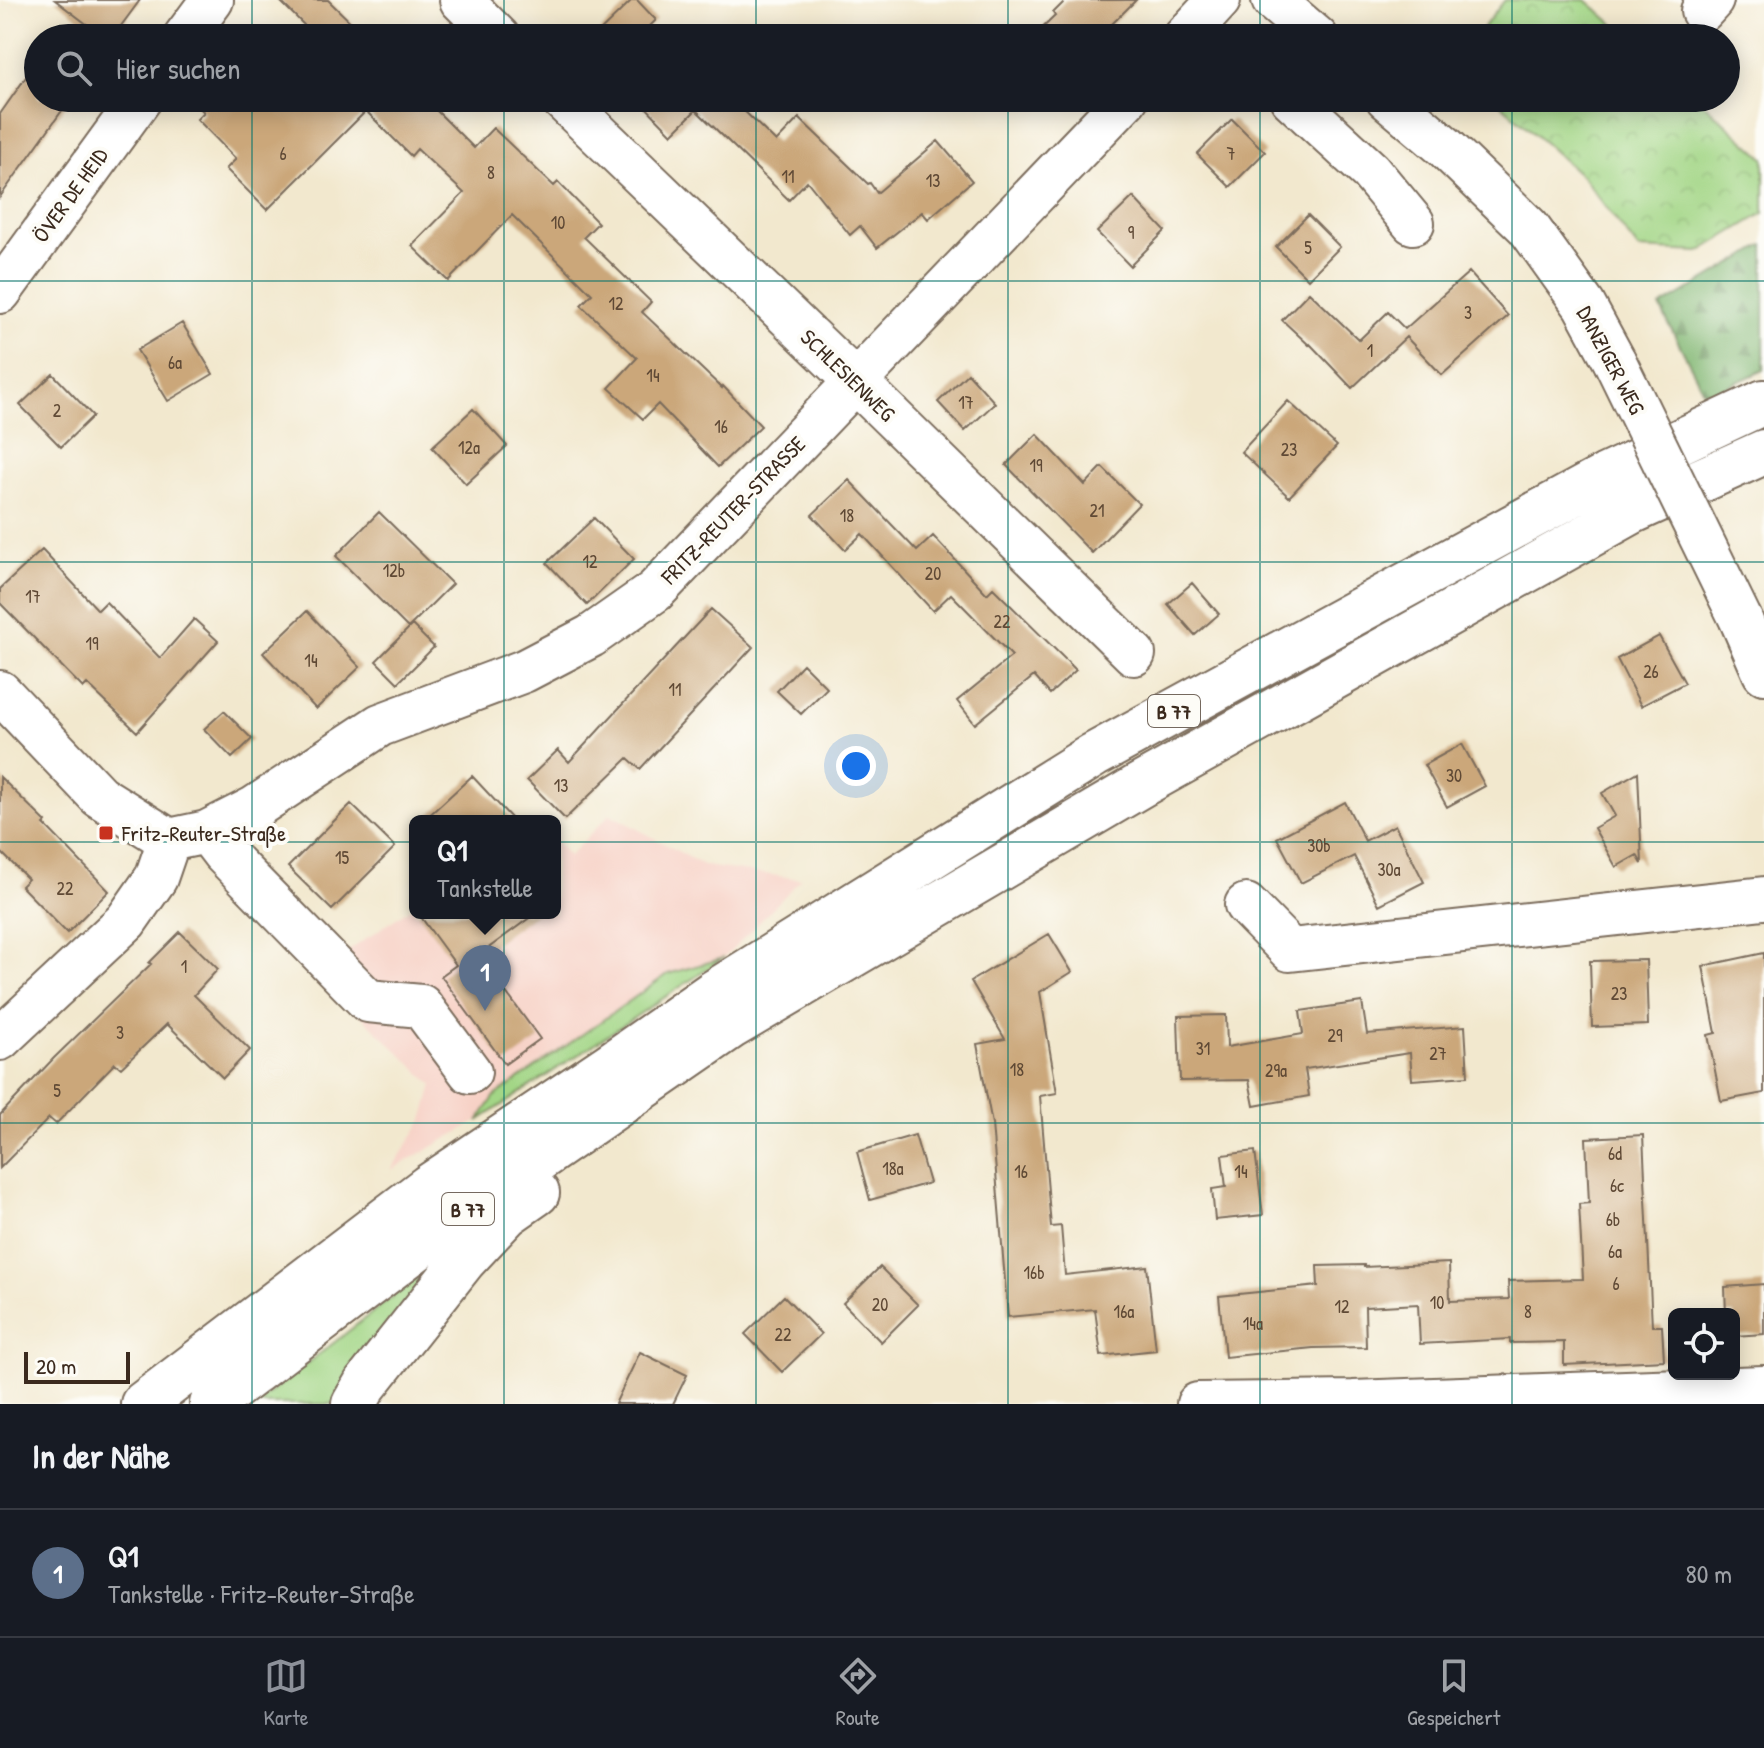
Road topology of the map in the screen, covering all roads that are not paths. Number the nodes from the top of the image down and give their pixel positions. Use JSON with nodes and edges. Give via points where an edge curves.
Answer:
{"nodes":[{"id":1,"x":212,"y":0,"type":"edge"},
{"id":2,"x":461,"y":0,"type":"edge"},
{"id":3,"x":1273,"y":0,"type":"edge"},
{"id":4,"x":194,"y":24,"type":"edge"},
{"id":5,"x":485,"y":24,"type":"edge"},
{"id":6,"x":1301,"y":24,"type":"edge"},
{"id":7,"x":131,"y":112,"type":"edge"},
{"id":8,"x":576,"y":112,"type":"edge"},
{"id":9,"x":1114,"y":112,"type":"edge"},
{"id":10,"x":1306,"y":112,"type":"edge"},
{"id":11,"x":1404,"y":112,"type":"edge"},
{"id":12,"x":1413,"y":223,"type":"dead end"},
{"id":13,"x":0,"y":292,"type":"edge"},
{"id":14,"x":856,"y":382,"type":"junction"},
{"id":15,"x":1764,"y":402,"type":"edge"},
{"id":16,"x":1764,"y":452,"type":"edge"},
{"id":17,"x":1134,"y":654,"type":"dead end"},
{"id":18,"x":1764,"y":673,"type":"edge"},
{"id":19,"x":0,"y":692,"type":"edge"},
{"id":20,"x":188,"y":836,"type":"junction"},
{"id":21,"x":1764,"y":898,"type":"edge"},
{"id":22,"x":1246,"y":905,"type":"dead end"},
{"id":23,"x":732,"y":1026,"type":"junction"},
{"id":24,"x":0,"y":1039,"type":"edge"},
{"id":25,"x":470,"y":1072,"type":"dead end"},
{"id":26,"x":1764,"y":1387,"type":"edge"},
{"id":27,"x":143,"y":1404,"type":"edge"},
{"id":28,"x":212,"y":1404,"type":"edge"},
{"id":29,"x":354,"y":1404,"type":"edge"},
{"id":30,"x":1198,"y":1404,"type":"edge"}],
"edges":[{"from":1,"to":4,"type":"street"},
{"from":2,"to":5,"type":"street"},
{"from":3,"to":6,"type":"street"},
{"from":7,"to":13,"type":"street","name":"ÖVER DE HEID"},
{"from":8,"to":14,"type":"street","name":"SCHLESIENWEG"},
{"from":9,"to":14,"type":"street","name":"FRITZ-REUTER-STRASSE"},
{"from":10,"to":12,"type":"street","via":[[1370,171]]},
{"from":11,"to":18,"type":"street","name":"DANZIGER WEG","bridge":true,"via":[[1528,227],[1584,305]]},
{"from":14,"to":17,"type":"street","name":"SCHLESIENWEG"},
{"from":14,"to":20,"type":"street","name":"FRITZ-REUTER-STRASSE","via":[[655,591],[591,636],[524,671],[380,725],[254,808]]},
{"from":15,"to":27,"type":"highway","number":"B 77","via":[[1606,476],[1094,755],[713,993],[428,1187]]},
{"from":16,"to":23,"type":"highway","number":"B 77","via":[[1633,511],[1141,785]]},
{"from":19,"to":20,"type":"street","via":[[99,796]]},
{"from":20,"to":24,"type":"street","via":[[126,921]]},
{"from":20,"to":25,"type":"street","via":[[223,853],[368,1001],[421,1006]]},
{"from":21,"to":22,"type":"street","via":[[1290,950]]},
{"from":23,"to":28,"type":"highway","number":"B 77","via":[[487,1195]]},
{"from":23,"to":29,"type":"highway","via":[[661,1104],[507,1214],[463,1261]]},
{"from":26,"to":30,"type":"street"}]}
